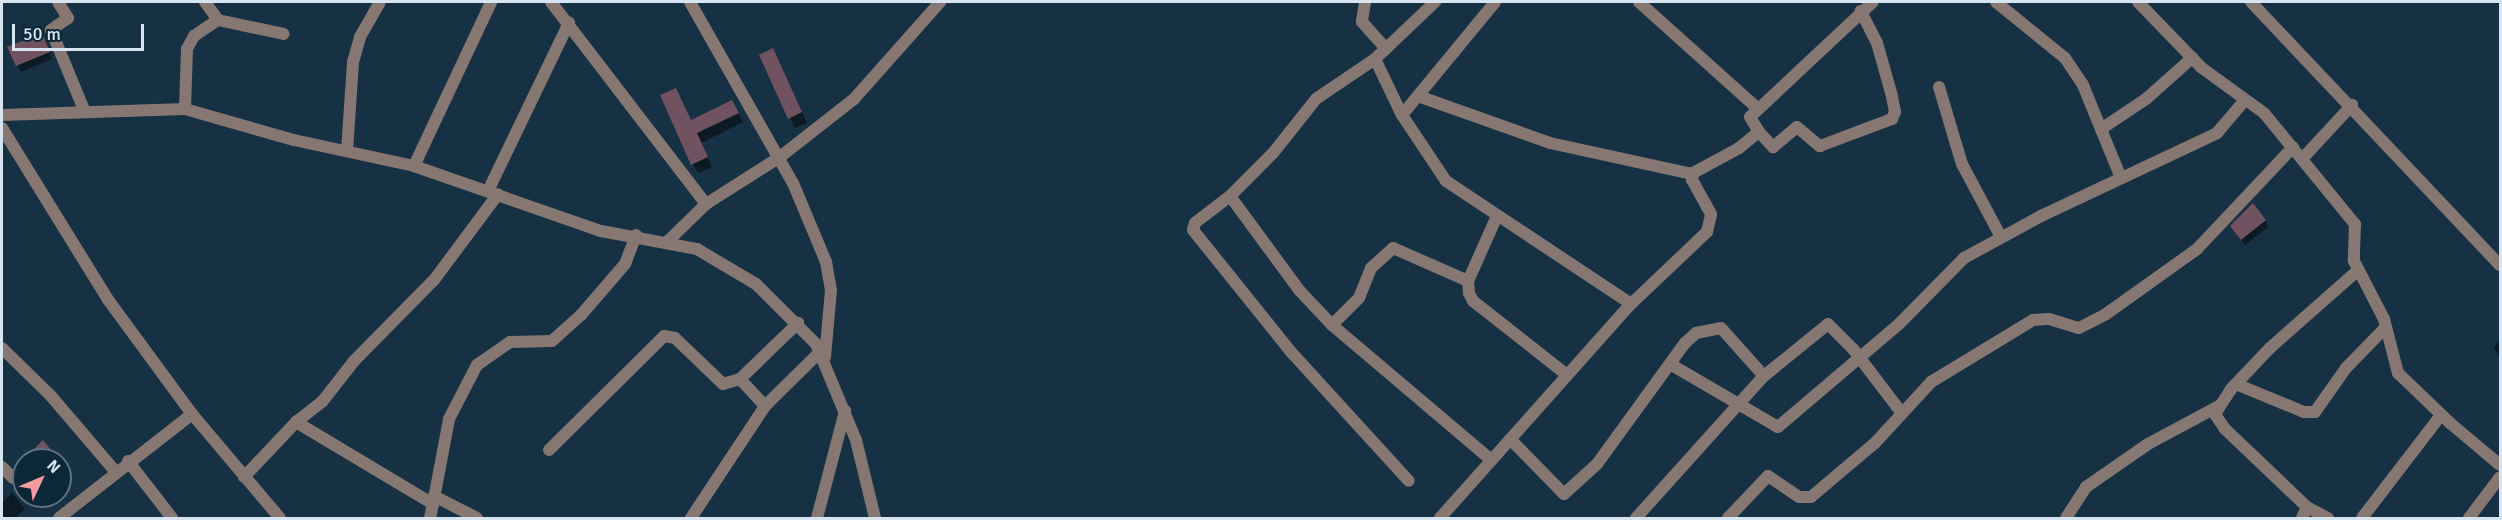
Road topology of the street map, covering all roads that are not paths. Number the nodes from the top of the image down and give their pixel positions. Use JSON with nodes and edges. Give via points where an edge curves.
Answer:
{"nodes":[{"id":1,"x":58,"y":2,"type":"edge"},
{"id":2,"x":205,"y":2,"type":"edge"},
{"id":3,"x":380,"y":2,"type":"edge"},
{"id":4,"x":491,"y":2,"type":"edge"},
{"id":5,"x":551,"y":2,"type":"edge"},
{"id":6,"x":690,"y":2,"type":"edge"},
{"id":7,"x":940,"y":2,"type":"edge"},
{"id":8,"x":1365,"y":2,"type":"edge"},
{"id":9,"x":1435,"y":2,"type":"edge"},
{"id":10,"x":1495,"y":2,"type":"edge"},
{"id":11,"x":1639,"y":2,"type":"edge"},
{"id":12,"x":1873,"y":2,"type":"edge"},
{"id":13,"x":1996,"y":2,"type":"edge"},
{"id":14,"x":2138,"y":2,"type":"edge"},
{"id":15,"x":2251,"y":2,"type":"edge"},
{"id":16,"x":1862,"y":11,"type":"junction"},
{"id":17,"x":218,"y":20,"type":"junction"},
{"id":18,"x":569,"y":23,"type":"junction"},
{"id":19,"x":284,"y":34,"type":"dead end"},
{"id":20,"x":1386,"y":49,"type":"junction"},
{"id":21,"x":2192,"y":58,"type":"junction"},
{"id":22,"x":1375,"y":59,"type":"junction"},
{"id":23,"x":1939,"y":87,"type":"dead end"},
{"id":24,"x":1418,"y":96,"type":"junction"},
{"id":25,"x":2245,"y":100,"type":"junction"},
{"id":26,"x":2352,"y":105,"type":"junction"},
{"id":27,"x":1757,"y":108,"type":"junction"},
{"id":28,"x":184,"y":109,"type":"junction"},
{"id":29,"x":85,"y":112,"type":"junction"},
{"id":30,"x":1402,"y":114,"type":"junction"},
{"id":31,"x":2,"y":115,"type":"edge"},
{"id":32,"x":2,"y":128,"type":"edge"},
{"id":33,"x":2101,"y":129,"type":"junction"},
{"id":34,"x":1759,"y":132,"type":"junction"},
{"id":35,"x":2293,"y":147,"type":"junction"},
{"id":36,"x":347,"y":151,"type":"junction"},
{"id":37,"x":780,"y":157,"type":"junction"},
{"id":38,"x":2302,"y":159,"type":"junction"},
{"id":39,"x":414,"y":166,"type":"junction"},
{"id":40,"x":1692,"y":174,"type":"junction"},
{"id":41,"x":2121,"y":178,"type":"junction"},
{"id":42,"x":493,"y":192,"type":"junction"},
{"id":43,"x":1230,"y":196,"type":"junction"},
{"id":44,"x":706,"y":204,"type":"junction"},
{"id":45,"x":1497,"y":216,"type":"junction"},
{"id":46,"x":636,"y":235,"type":"junction"},
{"id":47,"x":2001,"y":237,"type":"junction"},
{"id":48,"x":668,"y":241,"type":"junction"},
{"id":49,"x":2500,"y":265,"type":"edge"},
{"id":50,"x":2356,"y":271,"type":"junction"},
{"id":51,"x":1468,"y":282,"type":"junction"},
{"id":52,"x":1631,"y":304,"type":"junction"},
{"id":53,"x":798,"y":323,"type":"junction"},
{"id":54,"x":1332,"y":325,"type":"junction"},
{"id":55,"x":2385,"y":328,"type":"junction"},
{"id":56,"x":2,"y":348,"type":"edge"},
{"id":57,"x":823,"y":354,"type":"junction"},
{"id":58,"x":1860,"y":358,"type":"junction"},
{"id":59,"x":1670,"y":364,"type":"junction"},
{"id":60,"x":1567,"y":375,"type":"junction"},
{"id":61,"x":1764,"y":376,"type":"junction"},
{"id":62,"x":740,"y":379,"type":"junction"},
{"id":63,"x":2236,"y":384,"type":"junction"},
{"id":64,"x":1739,"y":404,"type":"junction"},
{"id":65,"x":2220,"y":405,"type":"junction"},
{"id":66,"x":765,"y":406,"type":"junction"},
{"id":67,"x":845,"y":409,"type":"junction"},
{"id":68,"x":1901,"y":412,"type":"junction"},
{"id":69,"x":192,"y":414,"type":"junction"},
{"id":70,"x":2441,"y":415,"type":"junction"},
{"id":71,"x":296,"y":422,"type":"junction"},
{"id":72,"x":1510,"y":439,"type":"junction"},
{"id":73,"x":549,"y":450,"type":"dead end"},
{"id":74,"x":1491,"y":460,"type":"junction"},
{"id":75,"x":128,"y":461,"type":"junction"},
{"id":76,"x":2500,"y":465,"type":"edge"},
{"id":77,"x":115,"y":471,"type":"junction"},
{"id":78,"x":244,"y":477,"type":"junction"},
{"id":79,"x":2500,"y":477,"type":"edge"},
{"id":80,"x":1409,"y":481,"type":"dead end"},
{"id":81,"x":433,"y":500,"type":"junction"},
{"id":82,"x":2305,"y":513,"type":"edge"},
{"id":83,"x":65,"y":516,"type":"edge"},
{"id":84,"x":172,"y":519,"type":"edge"},
{"id":85,"x":280,"y":519,"type":"edge"},
{"id":86,"x":430,"y":519,"type":"edge"},
{"id":87,"x":477,"y":519,"type":"edge"},
{"id":88,"x":691,"y":519,"type":"edge"},
{"id":89,"x":817,"y":519,"type":"edge"},
{"id":90,"x":875,"y":519,"type":"edge"},
{"id":91,"x":1440,"y":519,"type":"edge"},
{"id":92,"x":1636,"y":519,"type":"edge"},
{"id":93,"x":1728,"y":519,"type":"edge"},
{"id":94,"x":2066,"y":519,"type":"edge"},
{"id":95,"x":2328,"y":519,"type":"edge"},
{"id":96,"x":2362,"y":519,"type":"edge"},
{"id":97,"x":2469,"y":519,"type":"edge"}],
"edges":[{"from":1,"to":29,"type":"street","via":[[68,18],[51,30]]},
{"from":2,"to":17,"type":"street"},
{"from":3,"to":36,"type":"street","via":[[360,38],[353,62]]},
{"from":4,"to":39,"type":"street"},
{"from":5,"to":18,"type":"street"},
{"from":6,"to":37,"type":"street"},
{"from":7,"to":37,"type":"street","via":[[854,99]]},
{"from":8,"to":20,"type":"street","via":[[1362,22]]},
{"from":9,"to":20,"type":"street"},
{"from":10,"to":24,"type":"street"},
{"from":11,"to":27,"type":"street"},
{"from":12,"to":16,"type":"street"},
{"from":13,"to":33,"type":"street","via":[[2065,58],[2083,85]]},
{"from":14,"to":21,"type":"street"},
{"from":15,"to":26,"type":"street"},
{"from":16,"to":27,"type":"street"},
{"from":16,"to":34,"type":"street","via":[[1877,43],[1892,96],[1892,119],[1820,147],[1797,127],[1773,147]]},
{"from":17,"to":19,"type":"street"},
{"from":17,"to":28,"type":"street","via":[[194,36],[188,45]]},
{"from":18,"to":42,"type":"street"},
{"from":18,"to":44,"type":"street"},
{"from":20,"to":22,"type":"street"},
{"from":21,"to":25,"type":"street"},
{"from":21,"to":33,"type":"street","via":[[2146,99]]},
{"from":22,"to":30,"type":"street"},
{"from":22,"to":43,"type":"street","via":[[1316,99],[1273,153]]},
{"from":23,"to":47,"type":"street","via":[[1962,164]]},
{"from":24,"to":30,"type":"street"},
{"from":24,"to":40,"type":"street","via":[[1550,143]]},
{"from":25,"to":35,"type":"street","via":[[2264,113]]},
{"from":25,"to":41,"type":"street","via":[[2217,133]]},
{"from":26,"to":38,"type":"street"},
{"from":26,"to":49,"type":"street"},
{"from":27,"to":34,"type":"street","via":[[1750,118]]},
{"from":28,"to":29,"type":"street"},
{"from":28,"to":36,"type":"street"},
{"from":29,"to":31,"type":"street"},
{"from":30,"to":45,"type":"street","via":[[1446,181]]},
{"from":32,"to":69,"type":"street","via":[[108,301]]},
{"from":33,"to":41,"type":"street"},
{"from":34,"to":40,"type":"street"},
{"from":35,"to":38,"type":"street"},
{"from":35,"to":68,"type":"street","via":[[2197,249],[2106,314],[2079,328],[2049,319],[2033,320],[1932,382]]},
{"from":36,"to":39,"type":"street"},
{"from":37,"to":44,"type":"street"},
{"from":37,"to":57,"type":"street","via":[[828,269],[831,290]]},
{"from":38,"to":50,"type":"street","via":[[2355,224],[2352,252]]},
{"from":39,"to":42,"type":"street"},
{"from":40,"to":52,"type":"street","via":[[1711,214],[1710,227]]},
{"from":41,"to":47,"type":"street"},
{"from":42,"to":46,"type":"street","via":[[601,231]]},
{"from":42,"to":71,"type":"street","via":[[434,280],[354,361],[322,402]]},
{"from":43,"to":54,"type":"street","via":[[1299,290]]},
{"from":43,"to":80,"type":"street","via":[[1195,223],[1193,230],[1292,353]]},
{"from":44,"to":48,"type":"street"},
{"from":45,"to":51,"type":"street"},
{"from":45,"to":52,"type":"street"},
{"from":46,"to":48,"type":"street"},
{"from":46,"to":81,"type":"street","via":[[625,264],[581,315],[552,341],[510,342],[477,364],[448,419]]},
{"from":47,"to":58,"type":"street","via":[[1951,269]]},
{"from":48,"to":53,"type":"street","via":[[697,249],[752,280]]},
{"from":50,"to":55,"type":"street"},
{"from":50,"to":63,"type":"street","via":[[2306,312]]},
{"from":51,"to":54,"type":"street","via":[[1393,249],[1371,268],[1359,298]]},
{"from":51,"to":60,"type":"street","via":[[1473,301]]},
{"from":52,"to":60,"type":"street"},
{"from":53,"to":57,"type":"street"},
{"from":53,"to":62,"type":"street"},
{"from":54,"to":74,"type":"street"},
{"from":55,"to":63,"type":"street","via":[[2346,368],[2315,412],[2304,412]]},
{"from":55,"to":70,"type":"street","via":[[2398,373]]},
{"from":56,"to":77,"type":"street","via":[[51,396]]},
{"from":57,"to":66,"type":"street"},
{"from":57,"to":67,"type":"street"},
{"from":58,"to":61,"type":"street","via":[[1829,324]]},
{"from":58,"to":64,"type":"street","via":[[1778,427]]},
{"from":58,"to":68,"type":"street"},
{"from":59,"to":61,"type":"street","via":[[1690,337],[1717,327]]},
{"from":59,"to":64,"type":"street"},
{"from":59,"to":72,"type":"street","via":[[1597,464],[1564,494]]},
{"from":60,"to":72,"type":"street"},
{"from":61,"to":64,"type":"street"},
{"from":62,"to":66,"type":"street"},
{"from":62,"to":73,"type":"street","via":[[720,382],[681,343],[664,336]]},
{"from":63,"to":65,"type":"street"},
{"from":64,"to":92,"type":"street"},
{"from":65,"to":82,"type":"street","via":[[2218,421]]},
{"from":65,"to":94,"type":"street","via":[[2148,444],[2086,487]]},
{"from":66,"to":88,"type":"street"},
{"from":67,"to":89,"type":"street"},
{"from":67,"to":90,"type":"street"},
{"from":68,"to":93,"type":"street","via":[[1875,442],[1811,497],[1799,497],[1768,476]]},
{"from":69,"to":75,"type":"street"},
{"from":69,"to":78,"type":"street"},
{"from":70,"to":76,"type":"street"},
{"from":70,"to":96,"type":"street"},
{"from":71,"to":78,"type":"street"},
{"from":71,"to":81,"type":"street"},
{"from":72,"to":74,"type":"street"},
{"from":74,"to":91,"type":"street"},
{"from":75,"to":77,"type":"street"},
{"from":75,"to":84,"type":"street"},
{"from":77,"to":83,"type":"street"},
{"from":78,"to":85,"type":"street"},
{"from":79,"to":97,"type":"street"},
{"from":81,"to":86,"type":"street"},
{"from":81,"to":87,"type":"street"},
{"from":82,"to":95,"type":"street"}]}
